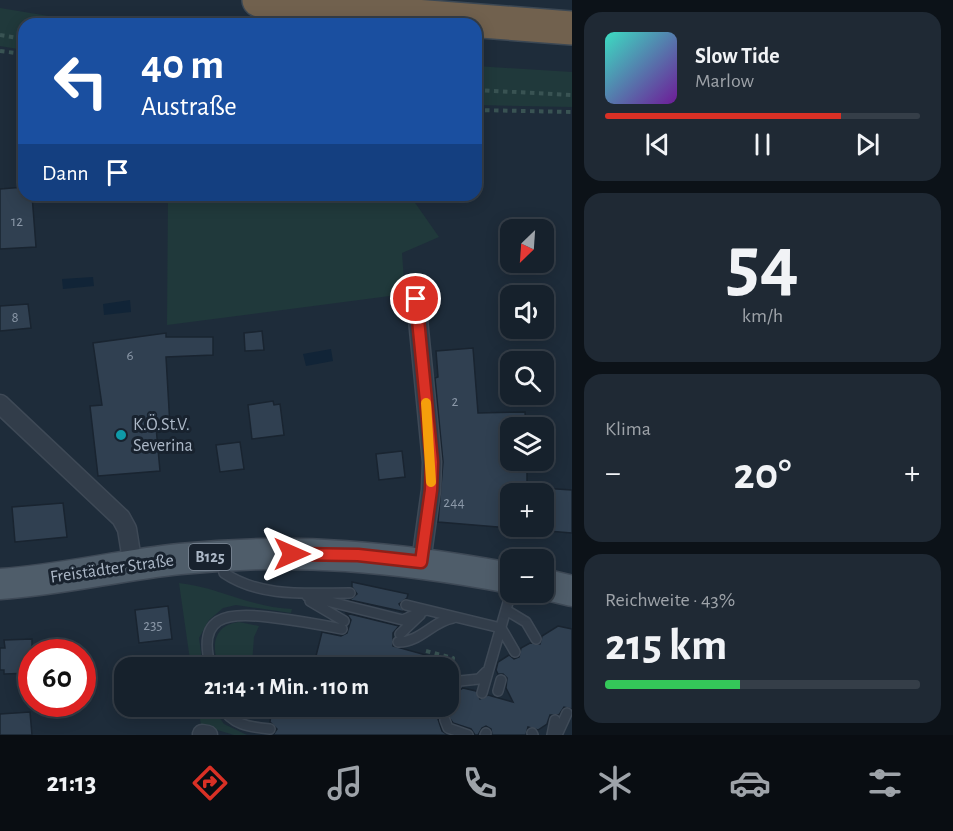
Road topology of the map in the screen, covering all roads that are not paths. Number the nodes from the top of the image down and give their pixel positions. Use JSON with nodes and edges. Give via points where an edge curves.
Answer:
{"nodes":[{"id":1,"x":259,"y":0,"type":"edge"},
{"id":2,"x":441,"y":18,"type":"edge"},
{"id":3,"x":482,"y":21,"type":"edge"},
{"id":4,"x":572,"y":28,"type":"edge"},
{"id":5,"x":416,"y":299,"type":"dead end"},
{"id":6,"x":0,"y":405,"type":"edge"},
{"id":7,"x":222,"y":556,"type":"junction"},
{"id":8,"x":421,"y":562,"type":"junction"},
{"id":9,"x":133,"y":566,"type":"junction"},
{"id":10,"x":500,"y":576,"type":"edge"},
{"id":11,"x":0,"y":584,"type":"edge"},
{"id":12,"x":350,"y":592,"type":"dead end"},
{"id":13,"x":297,"y":593,"type":"junction"},
{"id":14,"x":508,"y":603,"type":"edge"},
{"id":15,"x":406,"y":605,"type":"dead end"},
{"id":16,"x":426,"y":610,"type":"junction"},
{"id":17,"x":506,"y":610,"type":"junction"},
{"id":18,"x":461,"y":619,"type":"junction"},
{"id":19,"x":501,"y":628,"type":"junction"},
{"id":20,"x":536,"y":639,"type":"dead end"},
{"id":21,"x":515,"y":652,"type":"dead end"},
{"id":22,"x":209,"y":657,"type":"edge"},
{"id":23,"x":492,"y":663,"type":"junction"},
{"id":24,"x":501,"y":680,"type":"dead end"},
{"id":25,"x":459,"y":682,"type":"edge"},
{"id":26,"x":498,"y":691,"type":"dead end"},
{"id":27,"x":482,"y":693,"type":"dead end"},
{"id":28,"x":567,"y":712,"type":"dead end"},
{"id":29,"x":228,"y":717,"type":"edge"},
{"id":30,"x":445,"y":720,"type":"dead end"},
{"id":31,"x":555,"y":720,"type":"dead end"},
{"id":32,"x":270,"y":729,"type":"dead end"},
{"id":33,"x":470,"y":733,"type":"edge"},
{"id":34,"x":552,"y":735,"type":"edge"},
{"id":35,"x":557,"y":735,"type":"edge"}],
"edges":[{"from":1,"to":2,"type":"highway"},
{"from":3,"to":4,"type":"highway"},
{"from":5,"to":8,"type":"street","via":[[432,462]]},
{"from":6,"to":9,"type":"street","via":[[121,518],[127,529]]},
{"from":7,"to":8,"type":"main road","name":"Freistädter Straße","number":"B125","via":[[348,555]]},
{"from":7,"to":9,"type":"main road","name":"Freistädter Straße","number":"B125"},
{"from":7,"to":13,"type":"lane","via":[[224,573],[233,580],[257,588]]},
{"from":8,"to":10,"type":"main road","name":"Freistädter Straße","number":"B125"},
{"from":9,"to":11,"type":"main road","name":"Freistädter Straße","number":"B125"},
{"from":12,"to":13,"type":"lane"},
{"from":13,"to":16,"type":"lane","via":[[403,620]]},
{"from":13,"to":22,"type":"lane","via":[[343,625],[227,615],[214,624],[206,638]]},
{"from":14,"to":17,"type":"lane"},
{"from":15,"to":16,"type":"lane"},
{"from":16,"to":18,"type":"lane"},
{"from":16,"to":18,"type":"lane","via":[[399,638],[413,638],[443,620]]},
{"from":17,"to":19,"type":"lane"},
{"from":17,"to":20,"type":"lane","via":[[526,622]]},
{"from":18,"to":19,"type":"lane"},
{"from":19,"to":21,"type":"lane"},
{"from":19,"to":23,"type":"lane"},
{"from":23,"to":25,"type":"lane","via":[[480,679]]},
{"from":23,"to":27,"type":"lane"},
{"from":24,"to":26,"type":"lane"},
{"from":28,"to":35,"type":"lane"},
{"from":29,"to":32,"type":"lane","via":[[241,724]]},
{"from":30,"to":33,"type":"lane","via":[[451,729]]},
{"from":31,"to":34,"type":"lane"}]}
